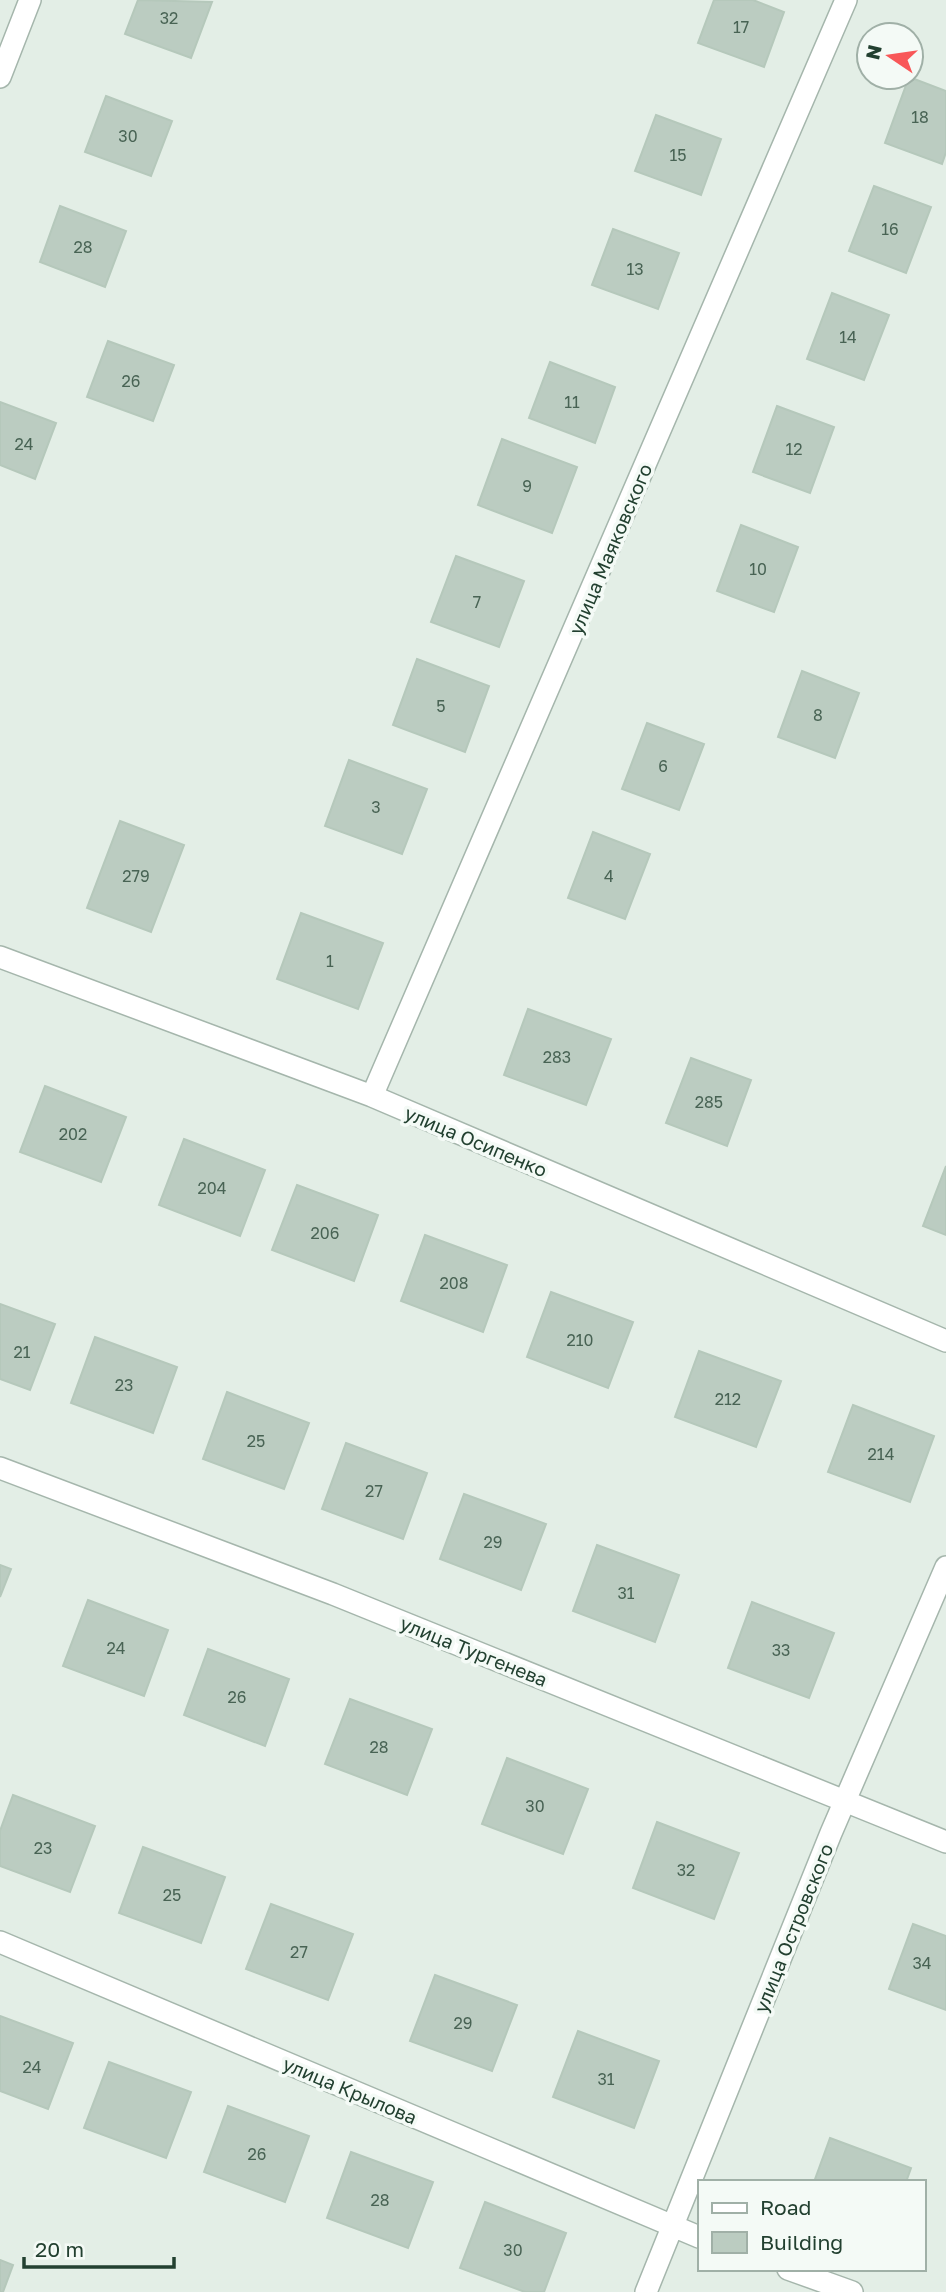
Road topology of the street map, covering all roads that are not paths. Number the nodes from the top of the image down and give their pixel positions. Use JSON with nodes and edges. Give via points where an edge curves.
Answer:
{"nodes":[{"id":1,"x":30,"y":0,"type":"edge"},
{"id":2,"x":846,"y":0,"type":"edge"},
{"id":3,"x":0,"y":77,"type":"edge"},
{"id":4,"x":0,"y":957,"type":"edge"},
{"id":5,"x":372,"y":1096,"type":"junction"},
{"id":6,"x":946,"y":1341,"type":"edge"},
{"id":7,"x":0,"y":1468,"type":"edge"},
{"id":8,"x":946,"y":1567,"type":"edge"},
{"id":9,"x":845,"y":1801,"type":"junction"},
{"id":10,"x":946,"y":1842,"type":"edge"},
{"id":11,"x":0,"y":1942,"type":"edge"},
{"id":12,"x":672,"y":2228,"type":"junction"},
{"id":13,"x":698,"y":2237,"type":"edge"},
{"id":14,"x":794,"y":2271,"type":"edge"},
{"id":15,"x":646,"y":2292,"type":"edge"},
{"id":16,"x":852,"y":2292,"type":"edge"}],
"edges":[{"from":1,"to":3,"type":"street"},
{"from":2,"to":5,"type":"street","name":"улица Маяковского"},
{"from":4,"to":5,"type":"street","name":"улица Осипенко"},
{"from":5,"to":6,"type":"street","name":"улица Осипенко"},
{"from":7,"to":9,"type":"street","name":"улица Тургенева","via":[[333,1594]]},
{"from":8,"to":9,"type":"street","name":"улица Островского"},
{"from":9,"to":10,"type":"street","name":"улица Тургенева"},
{"from":9,"to":12,"type":"street","name":"улица Островского"},
{"from":11,"to":12,"type":"street","name":"улица Крылова"},
{"from":12,"to":13,"type":"street","name":"улица Крылова"},
{"from":12,"to":15,"type":"street","name":"улица Островского"},
{"from":14,"to":16,"type":"street"}]}
